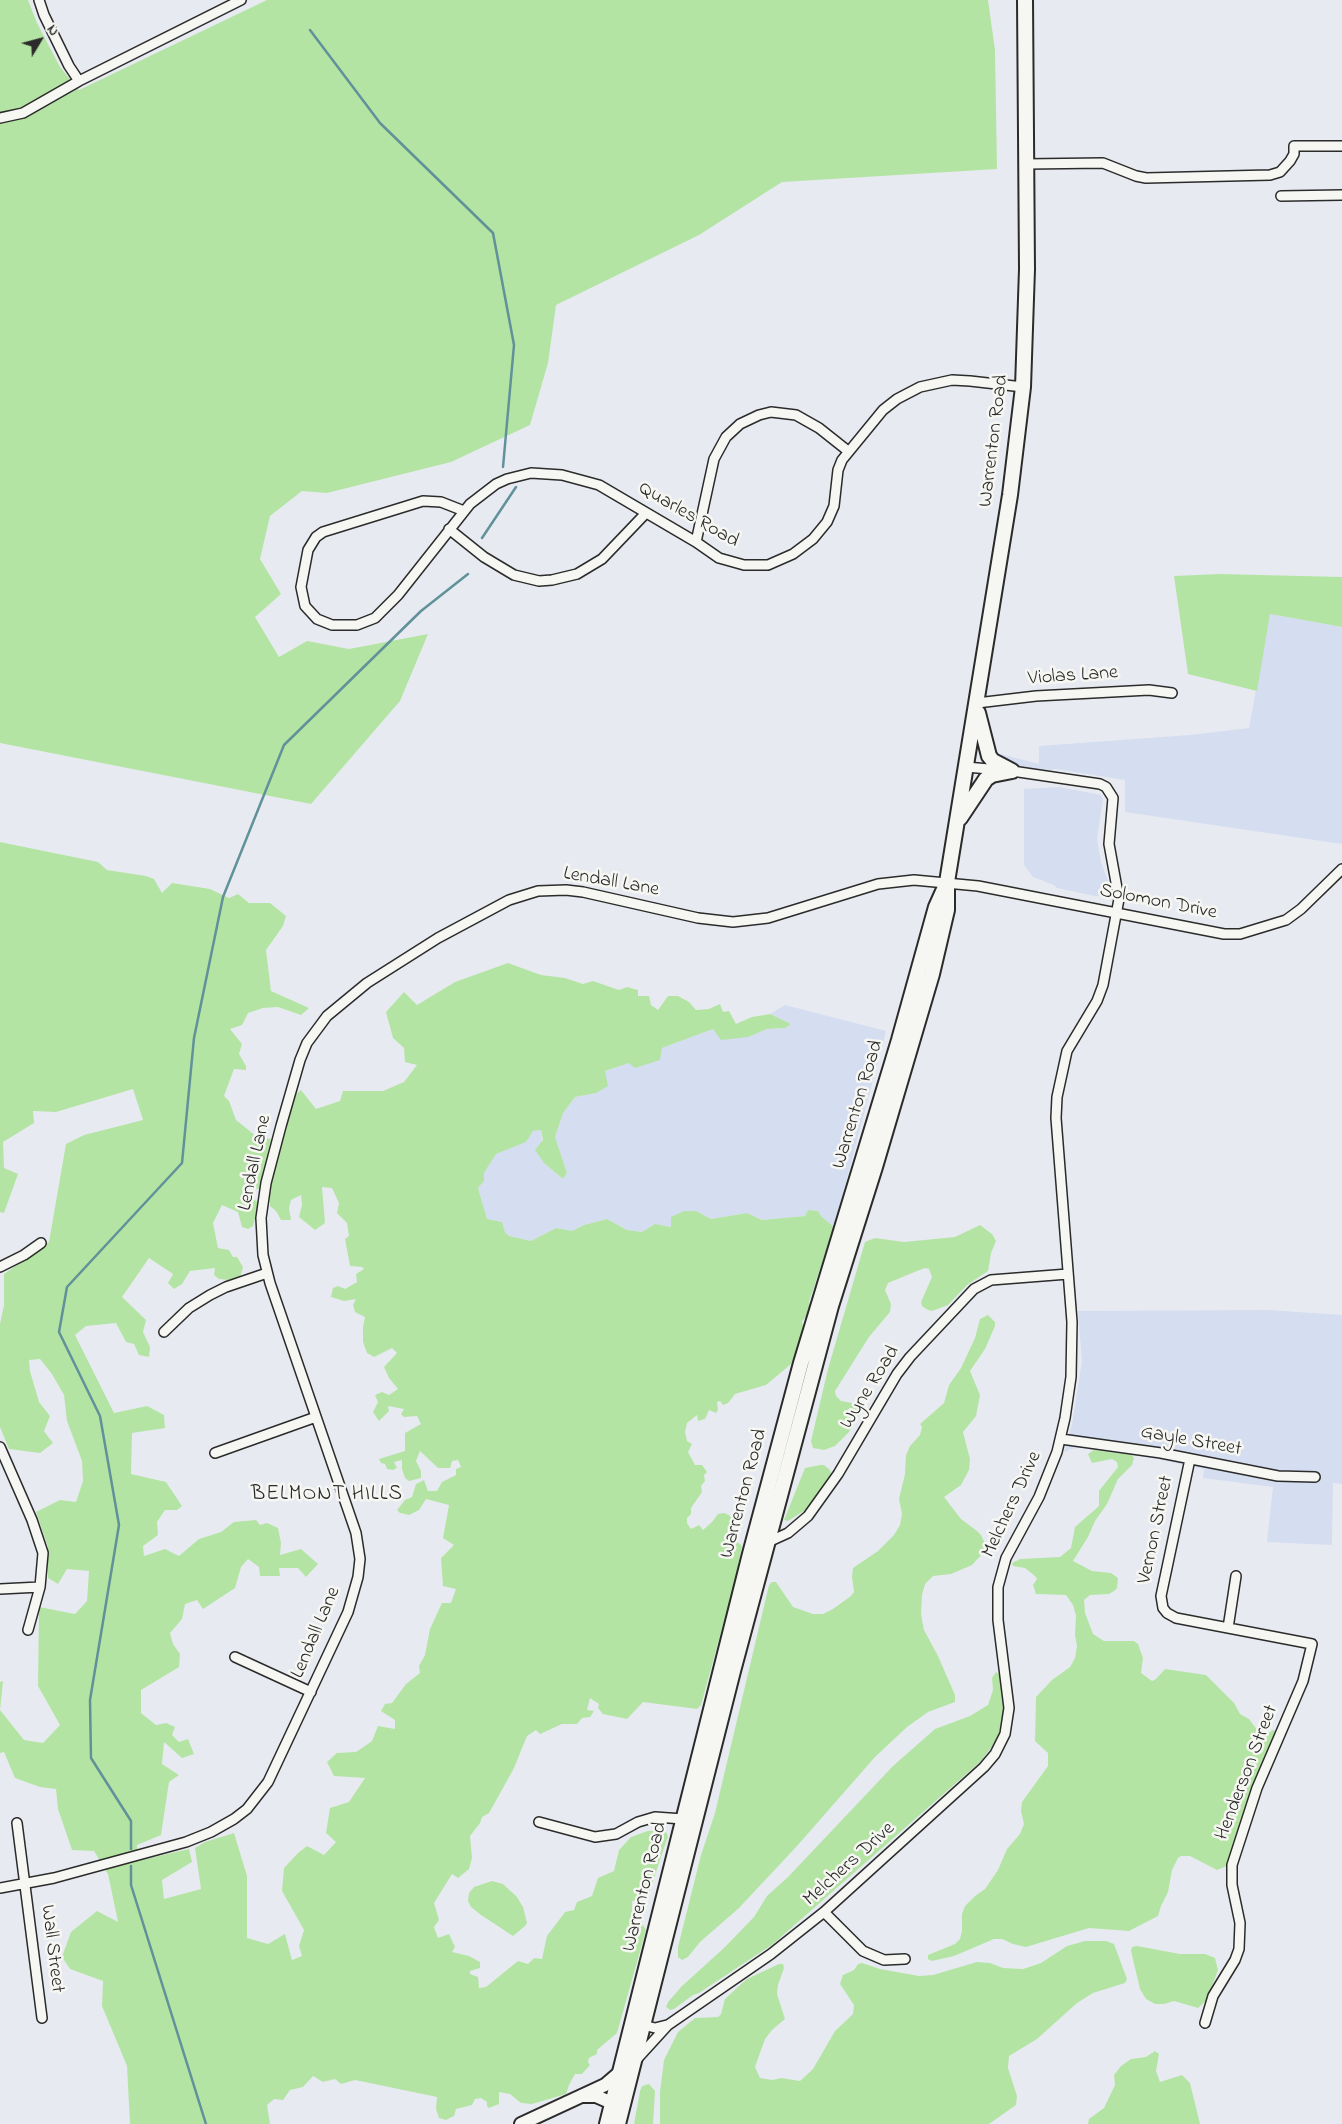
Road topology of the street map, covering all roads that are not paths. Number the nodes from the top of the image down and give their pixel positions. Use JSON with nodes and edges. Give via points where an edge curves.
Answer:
{"nodes":[{"id":1,"x":40,"y":0,"type":"edge"},
{"id":2,"x":241,"y":0,"type":"edge"},
{"id":3,"x":1025,"y":0,"type":"edge"},
{"id":4,"x":79,"y":81,"type":"junction"},
{"id":5,"x":0,"y":118,"type":"edge"},
{"id":6,"x":1342,"y":146,"type":"edge"},
{"id":7,"x":1026,"y":164,"type":"junction"},
{"id":8,"x":1342,"y":195,"type":"edge"},
{"id":9,"x":1281,"y":196,"type":"dead end"},
{"id":10,"x":1023,"y":388,"type":"junction"},
{"id":11,"x":848,"y":451,"type":"junction"},
{"id":12,"x":464,"y":511,"type":"junction"},
{"id":13,"x":646,"y":513,"type":"junction"},
{"id":14,"x":449,"y":529,"type":"junction"},
{"id":15,"x":696,"y":542,"type":"junction"},
{"id":16,"x":1172,"y":693,"type":"dead end"},
{"id":17,"x":976,"y":704,"type":"junction"},
{"id":18,"x":966,"y":767,"type":"junction"},
{"id":19,"x":1012,"y":771,"type":"junction"},
{"id":20,"x":957,"y":822,"type":"junction"},
{"id":21,"x":1342,"y":869,"type":"edge"},
{"id":22,"x":947,"y":882,"type":"junction"},
{"id":23,"x":1116,"y":914,"type":"junction"},
{"id":24,"x":41,"y":1243,"type":"dead end"},
{"id":25,"x":0,"y":1267,"type":"edge"},
{"id":26,"x":267,"y":1273,"type":"junction"},
{"id":27,"x":1068,"y":1274,"type":"junction"},
{"id":28,"x":164,"y":1332,"type":"dead end"},
{"id":29,"x":316,"y":1417,"type":"junction"},
{"id":30,"x":1061,"y":1439,"type":"junction"},
{"id":31,"x":0,"y":1447,"type":"edge"},
{"id":32,"x":216,"y":1453,"type":"dead end"},
{"id":33,"x":1190,"y":1459,"type":"junction"},
{"id":34,"x":1315,"y":1477,"type":"dead end"},
{"id":35,"x":768,"y":1542,"type":"junction"},
{"id":36,"x":751,"y":1548,"type":"junction"},
{"id":37,"x":1236,"y":1576,"type":"dead end"},
{"id":38,"x":40,"y":1587,"type":"junction"},
{"id":39,"x":0,"y":1589,"type":"edge"},
{"id":40,"x":1163,"y":1608,"type":"joint"},
{"id":41,"x":1228,"y":1628,"type":"junction"},
{"id":42,"x":28,"y":1630,"type":"dead end"},
{"id":43,"x":235,"y":1658,"type":"dead end"},
{"id":44,"x":311,"y":1692,"type":"junction"},
{"id":45,"x":683,"y":1819,"type":"junction"},
{"id":46,"x":539,"y":1822,"type":"dead end"},
{"id":47,"x":17,"y":1823,"type":"dead end"},
{"id":48,"x":25,"y":1884,"type":"junction"},
{"id":49,"x":0,"y":1888,"type":"edge"},
{"id":50,"x":824,"y":1912,"type":"junction"},
{"id":51,"x":905,"y":1959,"type":"dead end"},
{"id":52,"x":42,"y":2018,"type":"dead end"},
{"id":53,"x":1205,"y":2023,"type":"dead end"},
{"id":54,"x":668,"y":2025,"type":"junction"},
{"id":55,"x":643,"y":2026,"type":"junction"},
{"id":56,"x":634,"y":2063,"type":"junction"},
{"id":57,"x":619,"y":2073,"type":"junction"},
{"id":58,"x":584,"y":2096,"type":"junction"},
{"id":59,"x":612,"y":2103,"type":"junction"},
{"id":60,"x":521,"y":2124,"type":"edge"},
{"id":61,"x":607,"y":2124,"type":"edge"},
{"id":62,"x":618,"y":2124,"type":"edge"}],
"edges":[{"from":1,"to":4,"type":"street","via":[[44,15]]},
{"from":2,"to":4,"type":"street"},
{"from":3,"to":7,"type":"main road","name":"Warrenton Road"},
{"from":4,"to":5,"type":"street","via":[[23,113]]},
{"from":6,"to":7,"type":"street","via":[[1294,146],[1290,161],[1280,172],[1270,176],[1146,178],[1104,163]]},
{"from":7,"to":10,"type":"main road","name":"Warrenton Road","via":[[1027,303]]},
{"from":8,"to":9,"type":"street"},
{"from":10,"to":11,"type":"street","name":"Quarles Road","via":[[961,380],[920,387],[883,410]]},
{"from":10,"to":17,"type":"main road","name":"Warrenton Road","via":[[1012,482]]},
{"from":11,"to":15,"type":"street","name":"Quarles Road","via":[[838,470],[837,495],[830,516],[814,539],[794,554],[768,564],[744,565],[719,558]]},
{"from":11,"to":15,"type":"street","via":[[796,415],[771,412],[740,424],[726,437],[714,458]]},
{"from":12,"to":13,"type":"street","name":"Quarles Road","via":[[502,482],[520,475],[542,473],[562,474],[599,485]]},
{"from":12,"to":14,"type":"street","name":"Quarles Road"},
{"from":12,"to":14,"type":"street","name":"Quarles Road","via":[[434,500],[423,501],[323,532],[311,543],[306,560],[301,590],[306,606],[324,623],[357,625],[368,622],[384,611]]},
{"from":13,"to":14,"type":"street","via":[[596,563],[577,574],[552,580],[539,581],[514,575],[484,557]]},
{"from":13,"to":15,"type":"street","name":"Quarles Road"},
{"from":16,"to":17,"type":"street","name":"Violas Lane","via":[[1149,690],[1036,696]]},
{"from":17,"to":18,"type":"main road","name":"Warrenton Road"},
{"from":17,"to":19,"type":"main road","via":[[989,756]]},
{"from":18,"to":19,"type":"street","name":"Melchers Drive"},
{"from":18,"to":20,"type":"main road","name":"Warrenton Road"},
{"from":19,"to":20,"type":"main road","via":[[986,778]]},
{"from":19,"to":23,"type":"street","name":"Melchers Drive","via":[[1100,784],[1110,792],[1114,805],[1109,844],[1119,899]]},
{"from":20,"to":22,"type":"main road","name":"Warrenton Road"},
{"from":21,"to":23,"type":"street","name":"Solomon Drive","via":[[1286,920],[1240,934],[1224,934]]},
{"from":22,"to":23,"type":"street","name":"Solomon Drive"},
{"from":22,"to":26,"type":"street","name":"Lendall Lane","via":[[914,880],[878,884],[768,918],[733,922],[698,918],[583,892],[538,891],[509,900],[438,938],[344,1001],[327,1016],[308,1043],[280,1126],[266,1183],[261,1234]]},
{"from":22,"to":35,"type":"main road","name":"Warrenton Road","via":[[947,910],[938,950],[831,1306]]},
{"from":22,"to":36,"type":"main road","name":"Warrenton Road","via":[[936,907],[801,1363]]},
{"from":23,"to":27,"type":"street","name":"Melchers Drive","via":[[1103,985],[1068,1051],[1057,1097]]},
{"from":24,"to":25,"type":"street"},
{"from":26,"to":28,"type":"street","via":[[210,1295],[189,1308]]},
{"from":26,"to":29,"type":"street","name":"Lendall Lane"},
{"from":27,"to":30,"type":"street","name":"Melchers Drive","via":[[1072,1359]]},
{"from":27,"to":35,"type":"street","name":"Wyne Road","via":[[991,1280],[974,1289],[897,1374],[838,1474],[808,1516],[788,1533]]},
{"from":29,"to":32,"type":"street"},
{"from":29,"to":44,"type":"street","name":"Lendall Lane","via":[[356,1533],[360,1559],[348,1612]]},
{"from":30,"to":33,"type":"street","name":"Gayle Street"},
{"from":30,"to":50,"type":"street","name":"Melchers Drive","via":[[1046,1482],[1015,1538],[1001,1572],[997,1594],[998,1620],[1009,1708],[1001,1744],[984,1767]]},
{"from":31,"to":38,"type":"street","via":[[40,1542],[44,1565]]},
{"from":33,"to":34,"type":"street","name":"Gayle Street","via":[[1278,1476]]},
{"from":33,"to":40,"type":"street","name":"Vernon Street","via":[[1161,1596]]},
{"from":35,"to":36,"type":"street","name":"Wyne Road"},
{"from":35,"to":55,"type":"main road","name":"Warrenton Road"},
{"from":36,"to":45,"type":"main road","name":"Warrenton Road"},
{"from":37,"to":41,"type":"street"},
{"from":38,"to":39,"type":"street"},
{"from":38,"to":42,"type":"street"},
{"from":40,"to":41,"type":"street","name":"Henderson Street","via":[[1176,1618]]},
{"from":41,"to":53,"type":"street","name":"Henderson Street","via":[[1312,1644],[1303,1682],[1256,1788],[1232,1865],[1232,1885],[1240,1923],[1239,1949],[1213,1996]]},
{"from":43,"to":44,"type":"street"},
{"from":44,"to":48,"type":"street","name":"Lendall Lane","via":[[268,1782],[247,1809],[234,1819],[186,1842]]},
{"from":45,"to":46,"type":"street","via":[[655,1817],[616,1834],[595,1837]]},
{"from":45,"to":57,"type":"main road","name":"Warrenton Road"},
{"from":47,"to":48,"type":"street","name":"Wall Street"},
{"from":48,"to":49,"type":"street","name":"Lendall Lane"},
{"from":48,"to":52,"type":"street","name":"Wall Street"},
{"from":50,"to":51,"type":"street","via":[[863,1951],[884,1960]]},
{"from":50,"to":54,"type":"street","name":"Melchers Drive","via":[[771,1954]]},
{"from":54,"to":55,"type":"street"},
{"from":54,"to":56,"type":"street","name":"Melchers Drive"},
{"from":55,"to":56,"type":"main road","name":"Warrenton Road"},
{"from":56,"to":62,"type":"main road","name":"Warrenton Road"},
{"from":57,"to":58,"type":"street"},
{"from":57,"to":59,"type":"main road","name":"Warrenton Road"},
{"from":58,"to":59,"type":"street","via":[[596,2096]]},
{"from":58,"to":60,"type":"street"},
{"from":59,"to":61,"type":"main road","name":"Warrenton Road"}]}
